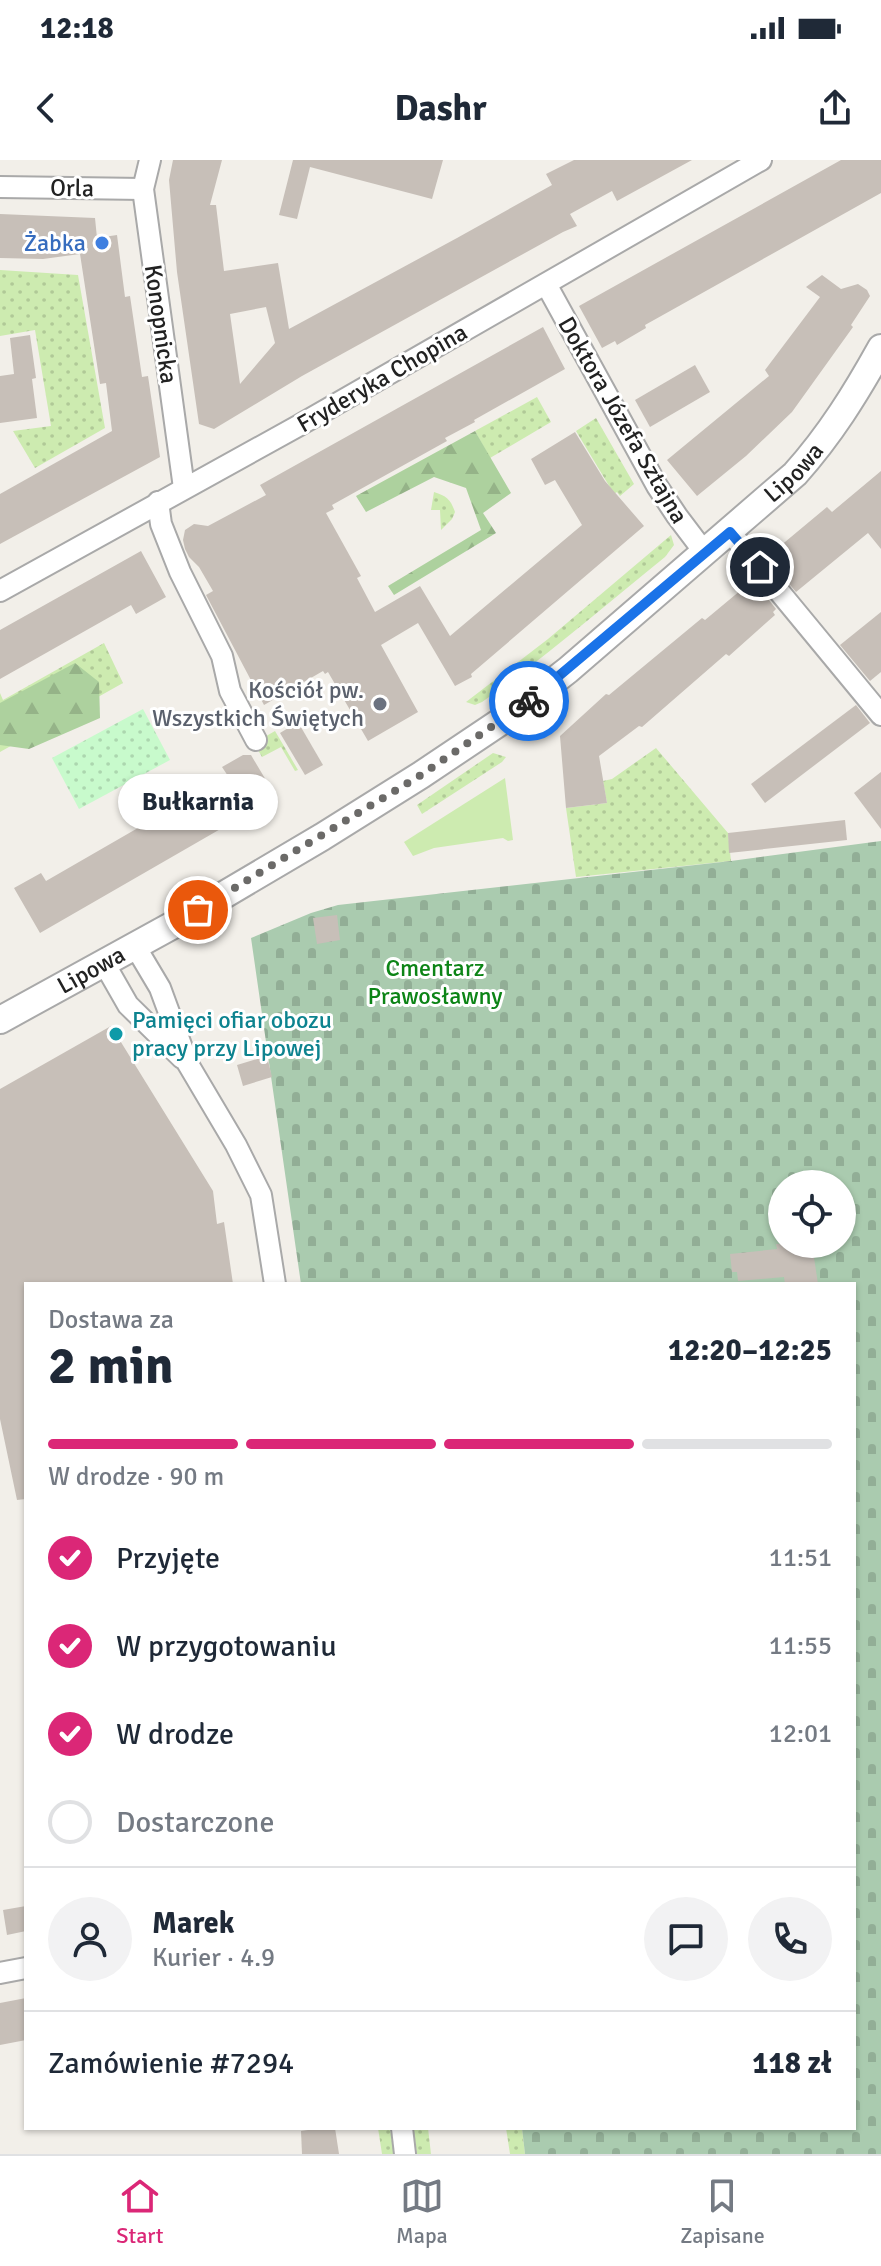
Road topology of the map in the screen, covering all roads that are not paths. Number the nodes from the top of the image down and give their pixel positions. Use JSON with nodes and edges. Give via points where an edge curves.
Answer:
{"nodes":[{"id":1,"x":150,"y":160,"type":"edge"},
{"id":2,"x":761,"y":160,"type":"edge"},
{"id":3,"x":0,"y":187,"type":"edge"},
{"id":4,"x":143,"y":189,"type":"junction"},
{"id":5,"x":546,"y":284,"type":"junction"},
{"id":6,"x":881,"y":348,"type":"edge"},
{"id":7,"x":184,"y":488,"type":"junction"},
{"id":8,"x":158,"y":502,"type":"junction"},
{"id":9,"x":730,"y":532,"type":"junction"},
{"id":10,"x":705,"y":553,"type":"junction"},
{"id":11,"x":0,"y":591,"type":"edge"},
{"id":12,"x":881,"y":715,"type":"edge"},
{"id":13,"x":256,"y":740,"type":"dead end"},
{"id":14,"x":135,"y":946,"type":"junction"},
{"id":15,"x":104,"y":963,"type":"junction"},
{"id":16,"x":0,"y":1020,"type":"edge"},
{"id":17,"x":188,"y":1064,"type":"junction"},
{"id":18,"x":275,"y":1282,"type":"edge"},
{"id":19,"x":24,"y":1968,"type":"edge"},
{"id":20,"x":0,"y":1973,"type":"edge"},
{"id":21,"x":402,"y":2130,"type":"edge"},
{"id":22,"x":405,"y":2154,"type":"edge"}],
"edges":[{"from":1,"to":4,"type":"street","name":"Konopnicka"},
{"from":2,"to":5,"type":"street","name":"Fryderyka Chopina"},
{"from":3,"to":4,"type":"street","name":"Orla"},
{"from":4,"to":7,"type":"street","name":"Konopnicka"},
{"from":5,"to":7,"type":"street","name":"Fryderyka Chopina"},
{"from":5,"to":10,"type":"street","name":"Doktora Józefa Sztajna","via":[[657,486]]},
{"from":6,"to":9,"type":"street","name":"Lipowa","via":[[821,445]]},
{"from":7,"to":8,"type":"street","name":"Fryderyka Chopina"},
{"from":8,"to":11,"type":"street","name":"Fryderyka Chopina"},
{"from":8,"to":13,"type":"street","via":[[180,572]]},
{"from":9,"to":10,"type":"street","name":"Lipowa"},
{"from":9,"to":12,"type":"street"},
{"from":10,"to":14,"type":"street","name":"Lipowa","via":[[509,716],[322,837]]},
{"from":14,"to":15,"type":"street","name":"Lipowa"},
{"from":14,"to":17,"type":"street","via":[[160,988]]},
{"from":15,"to":16,"type":"street","name":"Lipowa"},
{"from":15,"to":17,"type":"street","via":[[128,1005]]},
{"from":17,"to":18,"type":"street","via":[[261,1195]]},
{"from":19,"to":20,"type":"street"},
{"from":21,"to":22,"type":"street"}]}
